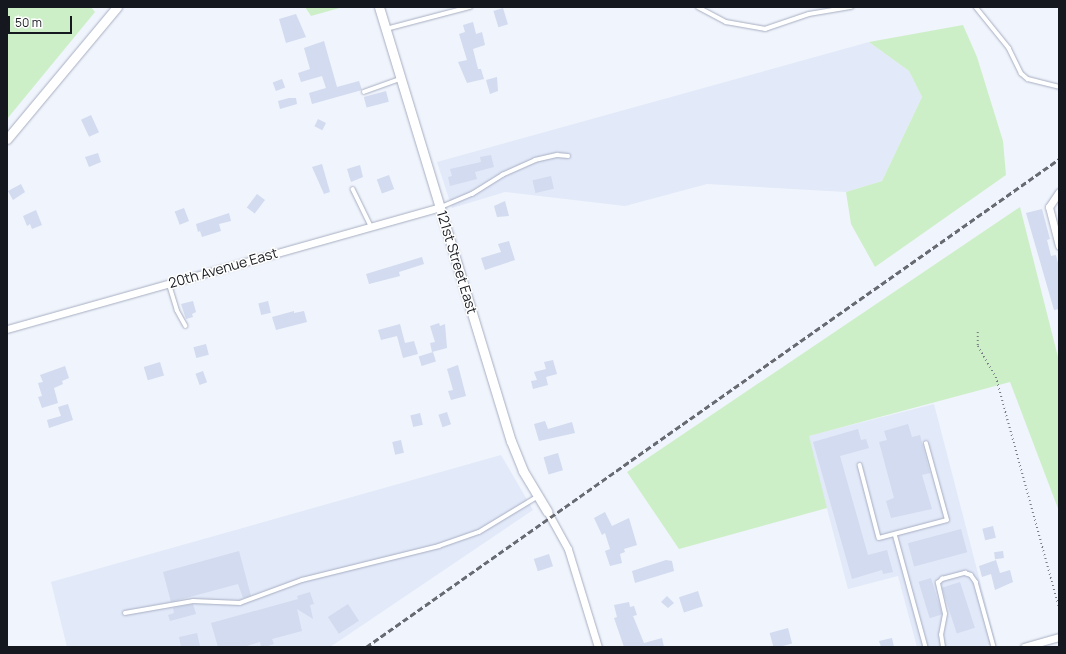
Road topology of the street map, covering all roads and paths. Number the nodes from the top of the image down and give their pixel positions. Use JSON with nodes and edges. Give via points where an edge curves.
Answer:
{"nodes":[{"id":1,"x":117,"y":7,"type":"edge"},
{"id":2,"x":379,"y":7,"type":"edge"},
{"id":3,"x":470,"y":7,"type":"edge"},
{"id":4,"x":698,"y":7,"type":"edge"},
{"id":5,"x":851,"y":7,"type":"edge"},
{"id":6,"x":976,"y":7,"type":"edge"},
{"id":7,"x":386,"y":29,"type":"junction"},
{"id":8,"x":401,"y":79,"type":"junction"},
{"id":9,"x":1059,"y":87,"type":"edge"},
{"id":10,"x":364,"y":92,"type":"dead end"},
{"id":11,"x":7,"y":139,"type":"edge"},
{"id":12,"x":568,"y":156,"type":"dead end"},
{"id":13,"x":353,"y":189,"type":"dead end"},
{"id":14,"x":1059,"y":192,"type":"edge"},
{"id":15,"x":440,"y":207,"type":"junction"},
{"id":16,"x":371,"y":226,"type":"junction"},
{"id":17,"x":1059,"y":246,"type":"edge"},
{"id":18,"x":170,"y":283,"type":"junction"},
{"id":19,"x":186,"y":326,"type":"dead end"},
{"id":20,"x":7,"y":329,"type":"edge"},
{"id":21,"x":978,"y":332,"type":"dead end"},
{"id":22,"x":926,"y":444,"type":"dead end"},
{"id":23,"x":860,"y":465,"type":"dead end"},
{"id":24,"x":538,"y":496,"type":"junction"},
{"id":25,"x":547,"y":511,"type":"joint"},
{"id":26,"x":895,"y":534,"type":"junction"},
{"id":27,"x":1059,"y":608,"type":"edge"},
{"id":28,"x":125,"y":613,"type":"dead end"},
{"id":29,"x":1059,"y":637,"type":"edge"},
{"id":30,"x":598,"y":647,"type":"edge"},
{"id":31,"x":926,"y":647,"type":"edge"},
{"id":32,"x":943,"y":647,"type":"edge"},
{"id":33,"x":994,"y":647,"type":"edge"},
{"id":34,"x":1024,"y":647,"type":"edge"}],
"edges":[{"from":1,"to":11,"type":"street"},
{"from":2,"to":7,"type":"street","name":"121st Street East"},
{"from":3,"to":7,"type":"lane"},
{"from":4,"to":5,"type":"lane","via":[[726,22],[765,29],[809,14]]},
{"from":6,"to":9,"type":"lane","via":[[1008,48],[1021,73],[1028,79]]},
{"from":7,"to":8,"type":"street","name":"121st Street East"},
{"from":8,"to":10,"type":"lane"},
{"from":8,"to":15,"type":"street","name":"121st Street East"},
{"from":12,"to":15,"type":"lane","via":[[557,155],[535,160],[502,175],[472,194]]},
{"from":13,"to":16,"type":"lane"},
{"from":14,"to":17,"type":"street","via":[[1049,207]]},
{"from":15,"to":16,"type":"street","name":"20th Avenue East"},
{"from":15,"to":24,"type":"street","name":"121st Street East","via":[[511,441],[522,471]]},
{"from":16,"to":18,"type":"street","name":"20th Avenue East"},
{"from":18,"to":19,"type":"lane","via":[[177,310]]},
{"from":18,"to":20,"type":"street","name":"20th Avenue East"},
{"from":21,"to":27,"type":"path","via":[[978,346],[996,377]]},
{"from":22,"to":26,"type":"lane","via":[[947,520]]},
{"from":23,"to":26,"type":"lane","via":[[879,538]]},
{"from":24,"to":25,"type":"street","name":"121st Street East"},
{"from":24,"to":28,"type":"lane","via":[[479,532],[432,548],[302,580],[240,603],[193,601]]},
{"from":25,"to":30,"type":"street","via":[[568,549]]},
{"from":26,"to":31,"type":"lane"},
{"from":29,"to":34,"type":"street"},
{"from":32,"to":33,"type":"lane","via":[[941,635],[945,614],[938,583],[942,579],[965,573],[971,575],[976,582]]}]}
